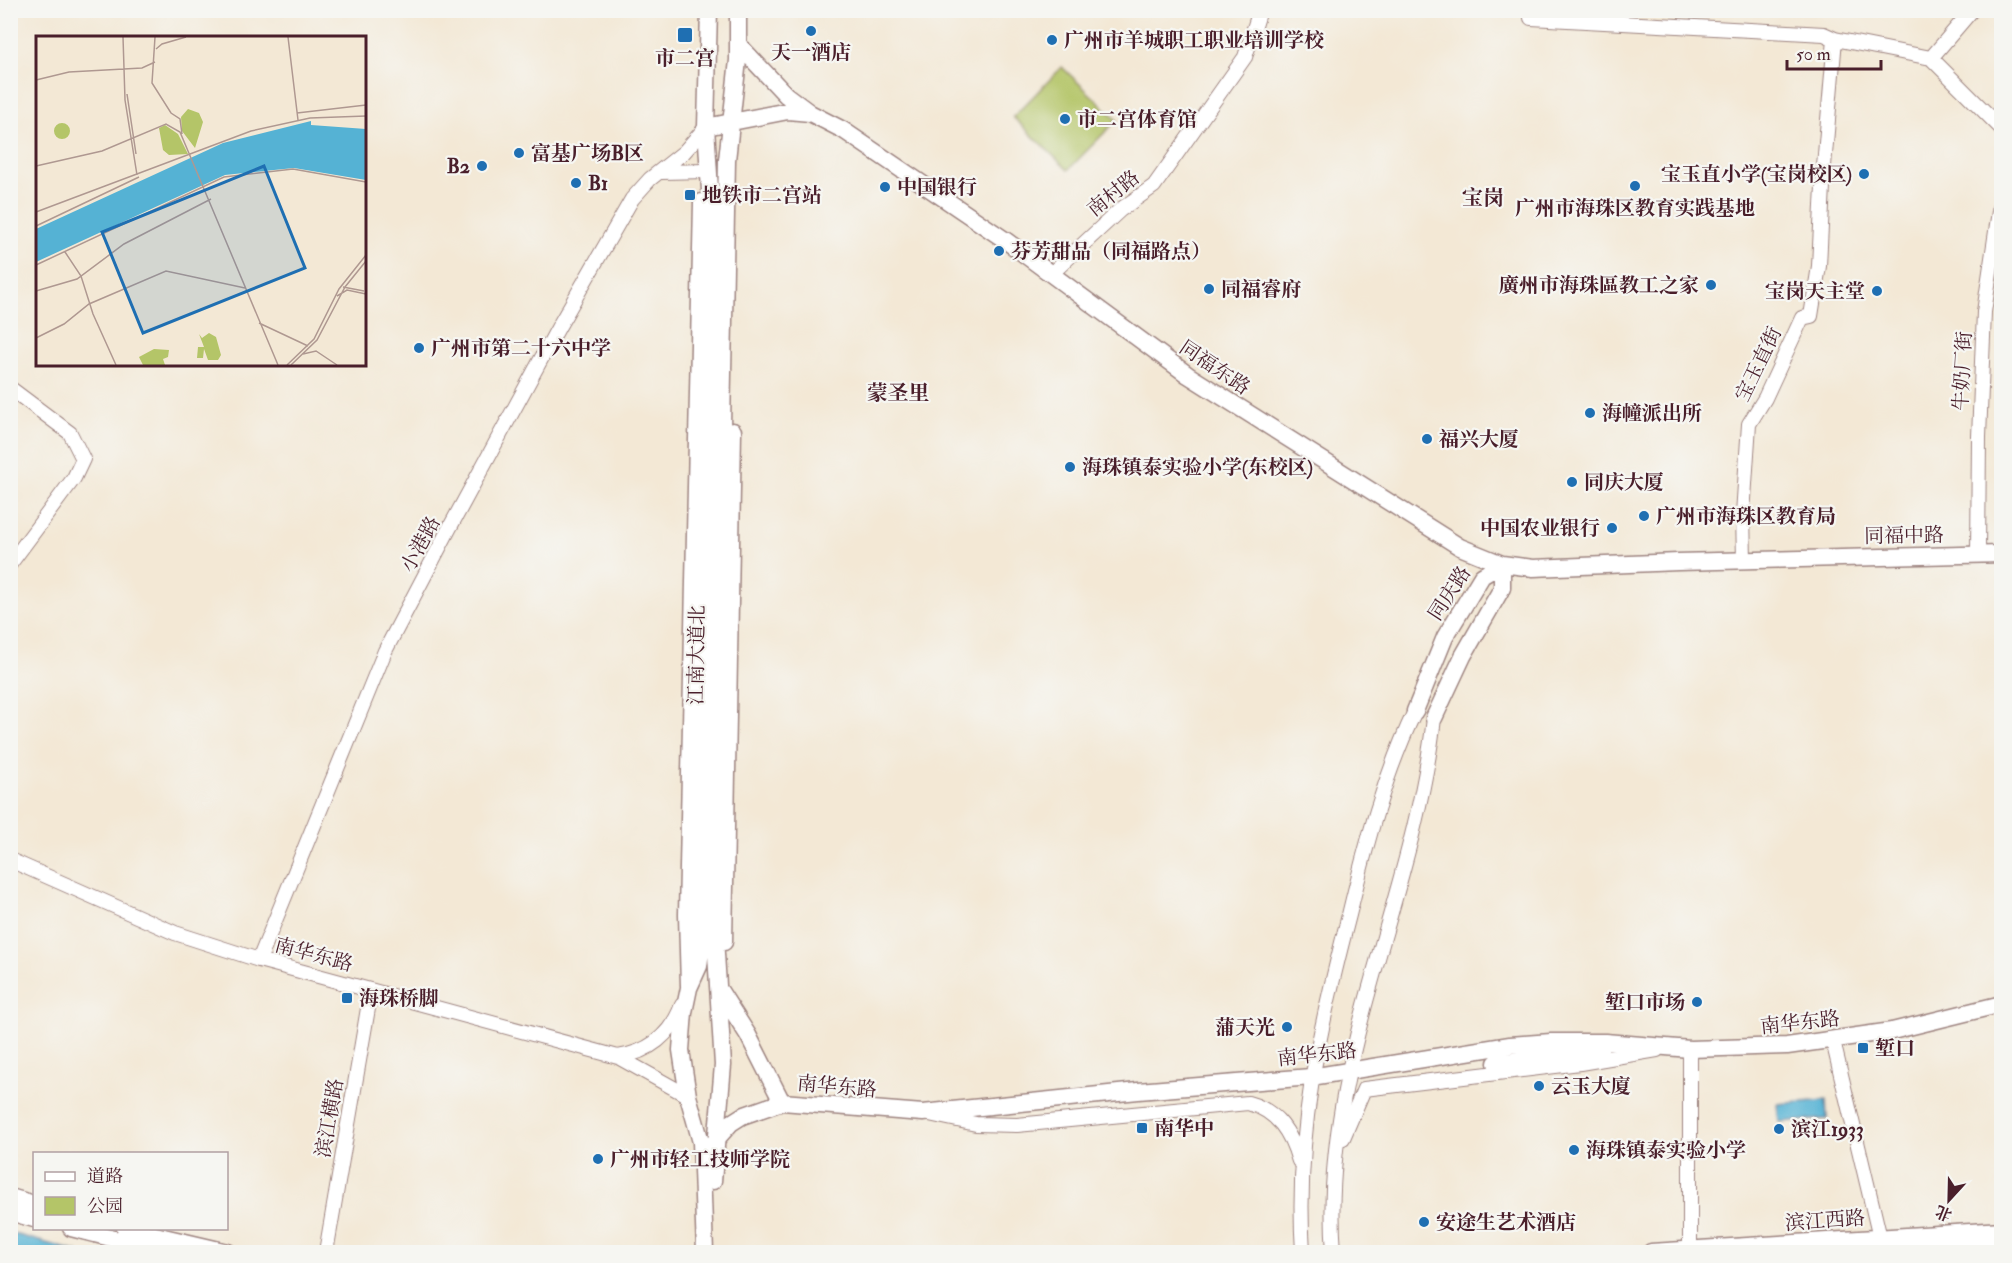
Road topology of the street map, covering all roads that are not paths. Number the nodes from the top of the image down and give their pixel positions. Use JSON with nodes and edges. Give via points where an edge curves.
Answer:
{"nodes":[{"id":1,"x":709,"y":10,"type":"edge"},
{"id":2,"x":738,"y":10,"type":"edge"},
{"id":3,"x":1260,"y":10,"type":"edge"},
{"id":4,"x":1972,"y":10,"type":"edge"},
{"id":5,"x":1531,"y":18,"type":"dead end"},
{"id":6,"x":1835,"y":39,"type":"junction"},
{"id":7,"x":738,"y":44,"type":"junction"},
{"id":8,"x":1931,"y":57,"type":"junction"},
{"id":9,"x":810,"y":113,"type":"junction"},
{"id":10,"x":730,"y":121,"type":"junction"},
{"id":11,"x":706,"y":126,"type":"junction"},
{"id":12,"x":2001,"y":129,"type":"edge"},
{"id":13,"x":707,"y":171,"type":"junction"},
{"id":14,"x":661,"y":172,"type":"junction"},
{"id":15,"x":2001,"y":191,"type":"edge"},
{"id":16,"x":1051,"y":274,"type":"junction"},
{"id":17,"x":10,"y":388,"type":"edge"},
{"id":18,"x":2001,"y":554,"type":"edge"},
{"id":19,"x":1978,"y":555,"type":"junction"},
{"id":20,"x":1740,"y":560,"type":"junction"},
{"id":21,"x":10,"y":564,"type":"edge"},
{"id":22,"x":1502,"y":564,"type":"junction"},
{"id":23,"x":1460,"y":612,"type":"junction"},
{"id":24,"x":1481,"y":623,"type":"junction"},
{"id":25,"x":1415,"y":711,"type":"joint"},
{"id":26,"x":1434,"y":718,"type":"joint"},
{"id":27,"x":700,"y":858,"type":"junction"},
{"id":28,"x":10,"y":860,"type":"edge"},
{"id":29,"x":259,"y":960,"type":"junction"},
{"id":30,"x":689,"y":988,"type":"junction"},
{"id":31,"x":371,"y":991,"type":"junction"},
{"id":32,"x":720,"y":998,"type":"junction"},
{"id":33,"x":2001,"y":1004,"type":"edge"},
{"id":34,"x":1833,"y":1041,"type":"junction"},
{"id":35,"x":1665,"y":1048,"type":"junction"},
{"id":36,"x":1690,"y":1049,"type":"junction"},
{"id":37,"x":618,"y":1057,"type":"junction"},
{"id":38,"x":1497,"y":1063,"type":"dead end"},
{"id":39,"x":1311,"y":1077,"type":"junction"},
{"id":40,"x":1349,"y":1079,"type":"junction"},
{"id":41,"x":1248,"y":1082,"type":"junction"},
{"id":42,"x":1364,"y":1089,"type":"junction"},
{"id":43,"x":688,"y":1096,"type":"junction"},
{"id":44,"x":782,"y":1102,"type":"junction"},
{"id":45,"x":1196,"y":1108,"type":"junction"},
{"id":46,"x":923,"y":1113,"type":"junction"},
{"id":47,"x":715,"y":1141,"type":"junction"},
{"id":48,"x":1332,"y":1169,"type":"junction"},
{"id":49,"x":1302,"y":1172,"type":"junction"},
{"id":50,"x":708,"y":1189,"type":"junction"},
{"id":51,"x":10,"y":1197,"type":"edge"},
{"id":52,"x":33,"y":1204,"type":"edge"},
{"id":53,"x":10,"y":1212,"type":"edge"},
{"id":54,"x":33,"y":1219,"type":"edge"},
{"id":55,"x":79,"y":1230,"type":"edge"},
{"id":56,"x":134,"y":1230,"type":"edge"},
{"id":57,"x":2001,"y":1230,"type":"edge"},
{"id":58,"x":1880,"y":1238,"type":"junction"},
{"id":59,"x":2001,"y":1242,"type":"edge"},
{"id":60,"x":1689,"y":1251,"type":"edge"},
{"id":61,"x":166,"y":1252,"type":"edge"},
{"id":62,"x":228,"y":1252,"type":"edge"},
{"id":63,"x":326,"y":1252,"type":"edge"},
{"id":64,"x":705,"y":1252,"type":"edge"},
{"id":65,"x":714,"y":1252,"type":"edge"},
{"id":66,"x":1303,"y":1252,"type":"edge"},
{"id":67,"x":1334,"y":1252,"type":"edge"},
{"id":68,"x":1651,"y":1252,"type":"edge"},
{"id":69,"x":1857,"y":1252,"type":"edge"}],
"edges":[{"from":1,"to":11,"type":"main road","name":"江南大道北"},
{"from":2,"to":7,"type":"main road","name":"江南大道北"},
{"from":3,"to":16,"type":"street","name":"南村路","via":[[1245,57],[1154,186],[1120,210]]},
{"from":4,"to":8,"type":"street"},
{"from":5,"to":6,"type":"street","via":[[1824,34]]},
{"from":6,"to":8,"type":"street"},
{"from":6,"to":20,"type":"street","name":"宝玉直街","via":[[1819,266],[1811,316],[1802,318],[1749,424]]},
{"from":7,"to":9,"type":"main road","via":[[786,95]]},
{"from":7,"to":10,"type":"main road","name":"江南大道北"},
{"from":8,"to":12,"type":"street"},
{"from":9,"to":10,"type":"main road","name":"同福东路","via":[[788,111]]},
{"from":9,"to":16,"type":"main road","name":"同福东路","via":[[867,146]]},
{"from":10,"to":11,"type":"main road","name":"同福东路"},
{"from":10,"to":32,"type":"main road","name":"江南大道北","via":[[713,843],[713,938]]},
{"from":11,"to":13,"type":"main road","name":"江南大道北"},
{"from":11,"to":14,"type":"street","name":"小港路","via":[[684,153]]},
{"from":13,"to":14,"type":"street"},
{"from":13,"to":27,"type":"main road","name":"江南大道北","via":[[712,289]]},
{"from":13,"to":30,"type":"main road","via":[[700,216],[687,915]]},
{"from":14,"to":29,"type":"street","name":"小港路","via":[[640,189],[624,212],[385,651]]},
{"from":15,"to":19,"type":"street","name":"牛奶厂街","via":[[1984,312]]},
{"from":16,"to":22,"type":"main road","name":"同福东路","via":[[1188,375],[1283,437],[1460,547]]},
{"from":17,"to":21,"type":"street","via":[[70,433],[83,459],[74,478]]},
{"from":18,"to":19,"type":"main road","name":"同福中路"},
{"from":19,"to":20,"type":"main road","name":"同福中路"},
{"from":20,"to":22,"type":"main road","name":"同福东路","via":[[1545,568]]},
{"from":22,"to":23,"type":"main road","name":"同庆路","via":[[1482,576]]},
{"from":22,"to":24,"type":"main road","name":"同庆路","via":[[1502,588]]},
{"from":23,"to":24,"type":"main road"},
{"from":23,"to":25,"type":"main road","name":"同庆路","via":[[1431,667]]},
{"from":24,"to":26,"type":"main road","name":"同庆路"},
{"from":25,"to":39,"type":"street","via":[[1387,776],[1365,850]]},
{"from":26,"to":40,"type":"street","via":[[1426,783],[1377,958]]},
{"from":27,"to":30,"type":"main road","name":"江南大道北","via":[[702,942],[699,966]]},
{"from":27,"to":32,"type":"main road","via":[[709,963]]},
{"from":28,"to":29,"type":"street","name":"南华东路","via":[[175,933]]},
{"from":29,"to":31,"type":"street","name":"南华东路"},
{"from":30,"to":37,"type":"street","via":[[666,1034],[655,1044]]},
{"from":30,"to":43,"type":"main road","name":"江南大道北","via":[[681,1041]]},
{"from":31,"to":37,"type":"street","name":"南华东路"},
{"from":31,"to":63,"type":"street","name":"滨江横路"},
{"from":32,"to":44,"type":"main road","via":[[748,1035]]},
{"from":32,"to":47,"type":"main road","name":"江南大道北","via":[[722,1088]]},
{"from":33,"to":34,"type":"main road","name":"南华东路"},
{"from":34,"to":36,"type":"main road","name":"南华东路"},
{"from":34,"to":58,"type":"street"},
{"from":35,"to":36,"type":"main road","name":"南华东路"},
{"from":35,"to":38,"type":"main road","via":[[1572,1053]]},
{"from":35,"to":40,"type":"main road","name":"南华东路","via":[[1605,1042],[1510,1045]]},
{"from":35,"to":42,"type":"street","via":[[1580,1063]]},
{"from":36,"to":60,"type":"street"},
{"from":37,"to":43,"type":"street","name":"南华东路"},
{"from":39,"to":40,"type":"main road","name":"南华东路"},
{"from":39,"to":41,"type":"main road","name":"南华东路"},
{"from":39,"to":49,"type":"street"},
{"from":40,"to":42,"type":"street"},
{"from":40,"to":48,"type":"street"},
{"from":41,"to":45,"type":"street"},
{"from":41,"to":46,"type":"main road","name":"南华东路"},
{"from":42,"to":48,"type":"street"},
{"from":43,"to":50,"type":"main road","name":"江南大道北","via":[[701,1142]]},
{"from":44,"to":46,"type":"main road","name":"南华东路"},
{"from":44,"to":47,"type":"main road","name":"南华东路","via":[[742,1116]]},
{"from":45,"to":46,"type":"street","via":[[1017,1125],[976,1124]]},
{"from":45,"to":49,"type":"street","via":[[1238,1102],[1266,1109],[1286,1128]]},
{"from":47,"to":50,"type":"main road","name":"江南大道北"},
{"from":48,"to":67,"type":"street"},
{"from":49,"to":66,"type":"street"},
{"from":50,"to":64,"type":"main road"},
{"from":50,"to":65,"type":"main road"},
{"from":51,"to":52,"type":"main road"},
{"from":53,"to":54,"type":"main road"},
{"from":55,"to":61,"type":"main road"},
{"from":56,"to":62,"type":"main road"},
{"from":57,"to":58,"type":"main road","name":"滨江西路"},
{"from":58,"to":60,"type":"main road","name":"滨江西路"},
{"from":59,"to":69,"type":"main road","name":"滨江西路"},
{"from":60,"to":68,"type":"main road","name":"滨江西路"}]}
